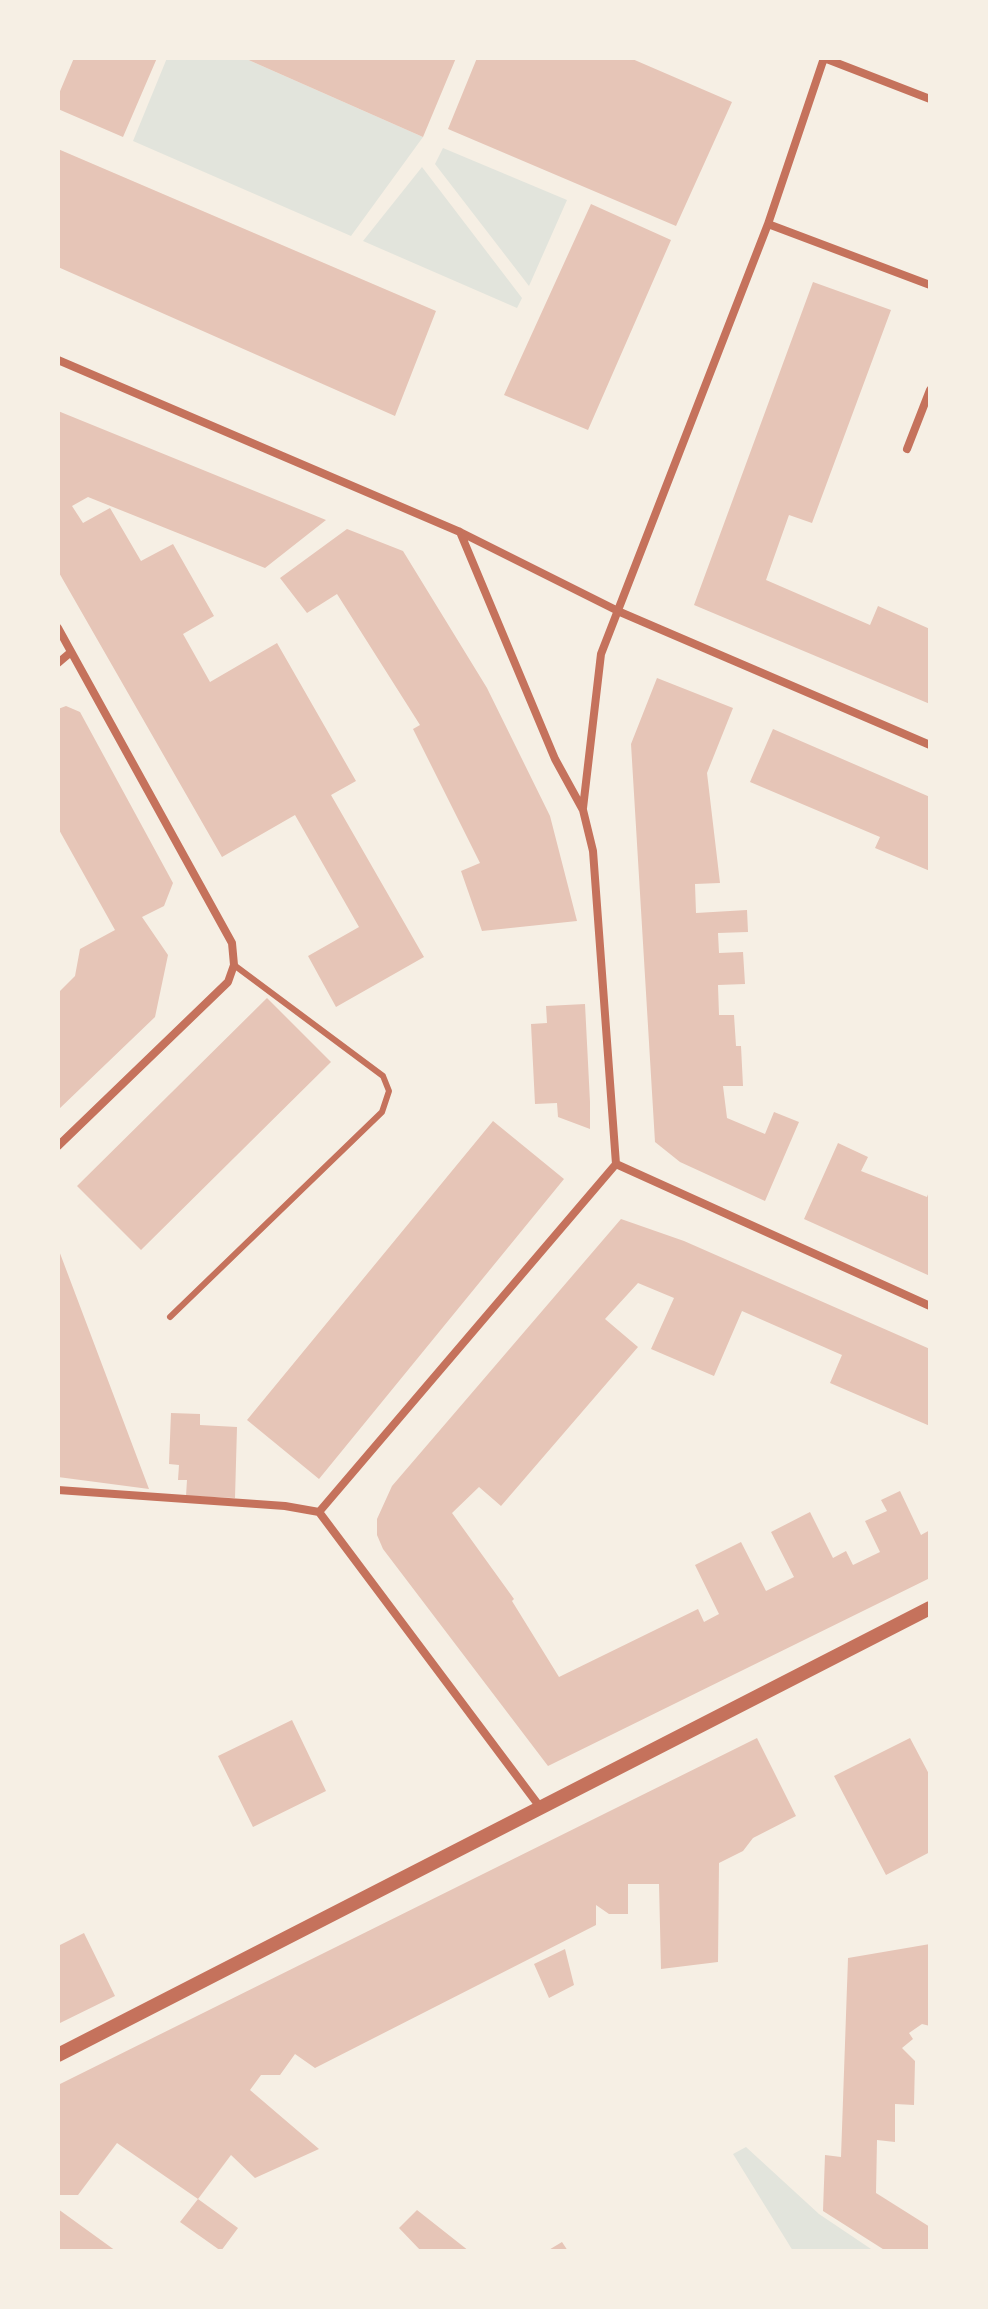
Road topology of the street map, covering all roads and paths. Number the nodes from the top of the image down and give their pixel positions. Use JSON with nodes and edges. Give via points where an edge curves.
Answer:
{"nodes":[{"id":1,"x":824,"y":58,"type":"edge"},
{"id":2,"x":930,"y":99,"type":"edge"},
{"id":3,"x":768,"y":224,"type":"junction"},
{"id":4,"x":930,"y":285,"type":"edge"},
{"id":5,"x":58,"y":360,"type":"edge"},
{"id":6,"x":930,"y":390,"type":"edge"},
{"id":7,"x":907,"y":449,"type":"dead end"},
{"id":8,"x":460,"y":532,"type":"junction"},
{"id":9,"x":620,"y":612,"type":"junction"},
{"id":10,"x":58,"y":628,"type":"edge"},
{"id":11,"x":71,"y":652,"type":"junction"},
{"id":12,"x":58,"y":663,"type":"edge"},
{"id":13,"x":930,"y":745,"type":"edge"},
{"id":14,"x":583,"y":810,"type":"junction"},
{"id":15,"x":234,"y":965,"type":"junction"},
{"id":16,"x":58,"y":1146,"type":"edge"},
{"id":17,"x":616,"y":1164,"type":"junction"},
{"id":18,"x":930,"y":1306,"type":"edge"},
{"id":19,"x":170,"y":1317,"type":"dead end"},
{"id":20,"x":58,"y":1490,"type":"edge"},
{"id":21,"x":319,"y":1512,"type":"junction"},
{"id":22,"x":930,"y":1608,"type":"edge"},
{"id":23,"x":540,"y":1807,"type":"junction"},
{"id":24,"x":58,"y":2055,"type":"edge"}],
"edges":[{"from":1,"to":2,"type":"street"},
{"from":1,"to":3,"type":"street"},
{"from":3,"to":4,"type":"street"},
{"from":3,"to":9,"type":"street"},
{"from":5,"to":8,"type":"street"},
{"from":6,"to":7,"type":"street"},
{"from":8,"to":9,"type":"street"},
{"from":8,"to":14,"type":"street","via":[[555,759]]},
{"from":9,"to":13,"type":"street"},
{"from":9,"to":14,"type":"street","via":[[601,654]]},
{"from":10,"to":11,"type":"street"},
{"from":11,"to":12,"type":"street"},
{"from":11,"to":15,"type":"street","via":[[232,943]]},
{"from":14,"to":17,"type":"street","via":[[593,851]]},
{"from":15,"to":16,"type":"street","via":[[228,982]]},
{"from":15,"to":19,"type":"lane","via":[[383,1076],[389,1091],[382,1112]]},
{"from":17,"to":18,"type":"street"},
{"from":17,"to":21,"type":"street"},
{"from":20,"to":21,"type":"street"},
{"from":21,"to":23,"type":"street"},
{"from":22,"to":23,"type":"street"},
{"from":23,"to":24,"type":"street"}]}
